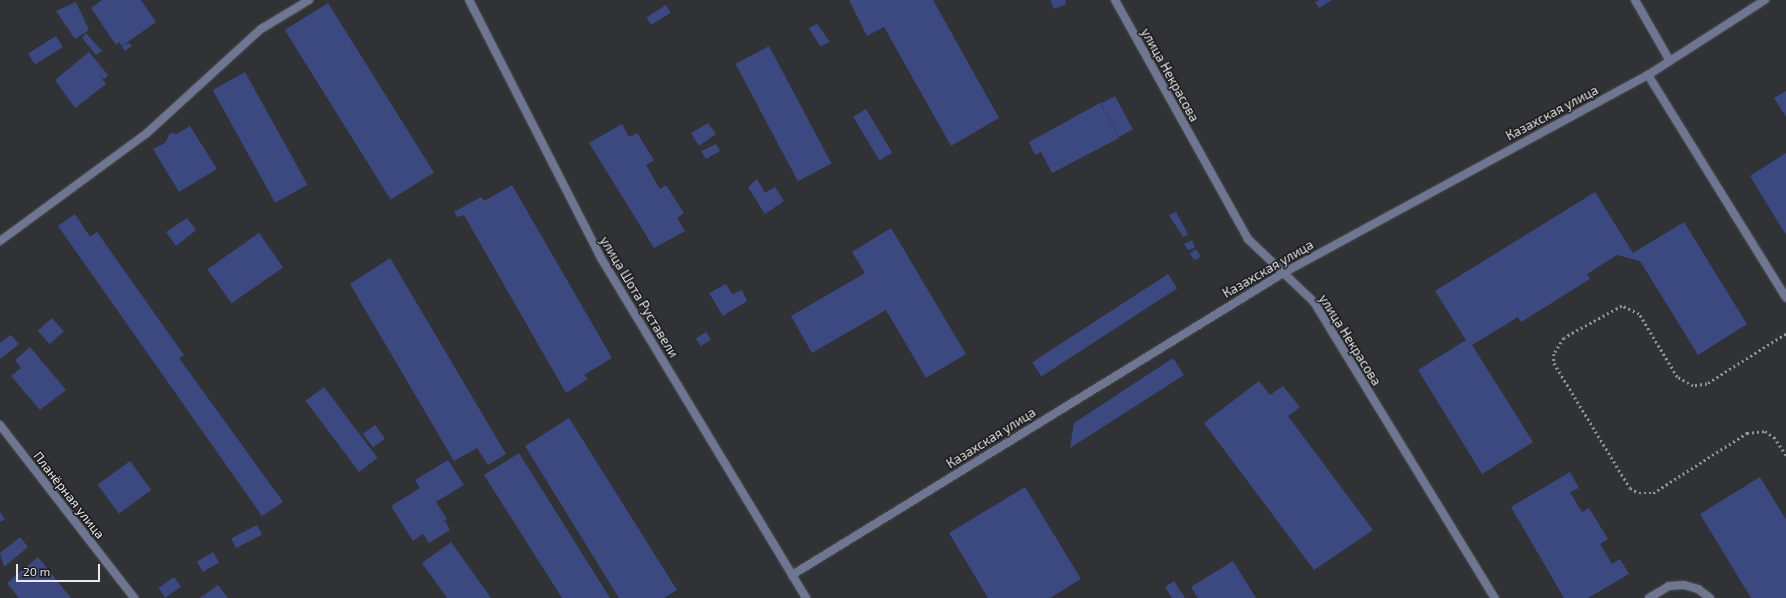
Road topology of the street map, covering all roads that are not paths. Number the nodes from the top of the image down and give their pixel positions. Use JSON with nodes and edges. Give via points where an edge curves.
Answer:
{"nodes":[{"id":1,"x":309,"y":0,"type":"edge"},
{"id":2,"x":469,"y":0,"type":"edge"},
{"id":3,"x":1115,"y":0,"type":"edge"},
{"id":4,"x":1635,"y":0,"type":"edge"},
{"id":5,"x":1765,"y":0,"type":"edge"},
{"id":6,"x":1670,"y":61,"type":"junction"},
{"id":7,"x":1648,"y":75,"type":"junction"},
{"id":8,"x":0,"y":241,"type":"edge"},
{"id":9,"x":1285,"y":272,"type":"junction"},
{"id":10,"x":1786,"y":298,"type":"edge"},
{"id":11,"x":0,"y":425,"type":"edge"},
{"id":12,"x":792,"y":575,"type":"junction"},
{"id":13,"x":134,"y":598,"type":"edge"},
{"id":14,"x":806,"y":598,"type":"edge"},
{"id":15,"x":1495,"y":598,"type":"edge"},
{"id":16,"x":1649,"y":598,"type":"edge"},
{"id":17,"x":1710,"y":598,"type":"edge"}],
"edges":[{"from":1,"to":8,"type":"street","via":[[261,29],[147,133]]},
{"from":2,"to":12,"type":"street","name":"улица Шота Руставели","via":[[600,258]]},
{"from":3,"to":9,"type":"street","name":"улица Некрасова","via":[[1248,239]]},
{"from":4,"to":6,"type":"street"},
{"from":5,"to":6,"type":"street","name":"Казахская улица"},
{"from":6,"to":7,"type":"street","name":"Казахская улица"},
{"from":7,"to":9,"type":"street","name":"Казахская улица"},
{"from":7,"to":10,"type":"street"},
{"from":9,"to":12,"type":"street","name":"Казахская улица"},
{"from":9,"to":15,"type":"street","name":"улица Некрасова","via":[[1314,302]]},
{"from":11,"to":13,"type":"street","name":"Планёрная улица"},
{"from":12,"to":14,"type":"street","name":"улица Шота Руставели"},
{"from":16,"to":17,"type":"street","via":[[1669,586],[1684,585],[1698,589]]}]}
